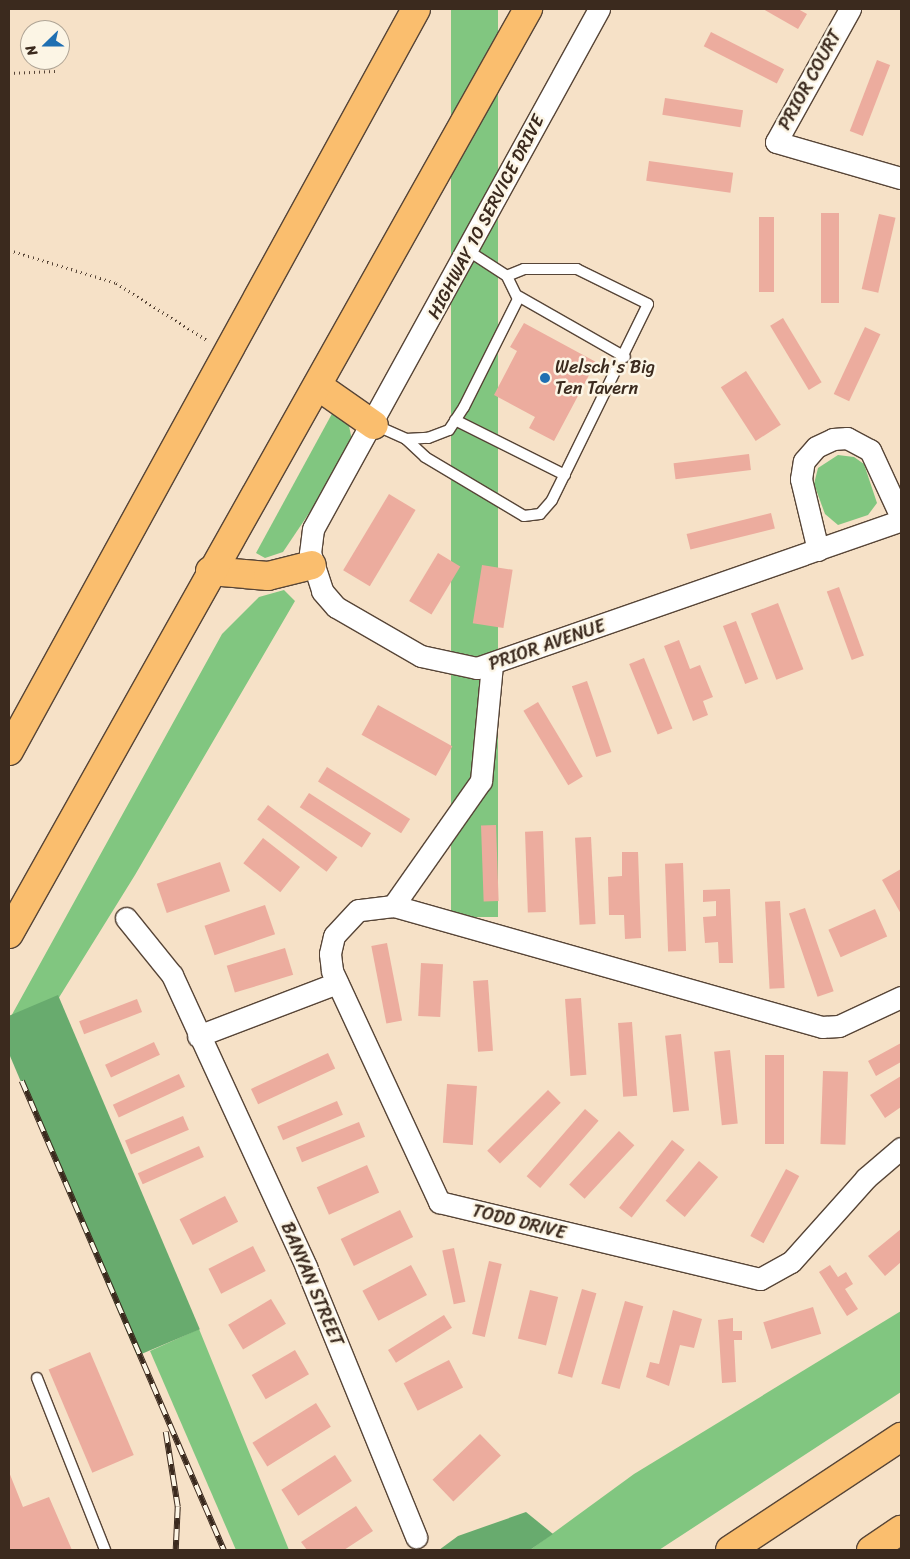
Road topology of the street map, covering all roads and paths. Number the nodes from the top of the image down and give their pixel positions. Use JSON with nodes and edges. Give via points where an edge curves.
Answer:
{"nodes":[{"id":1,"x":416,"y":9,"type":"edge"},
{"id":2,"x":528,"y":9,"type":"edge"},
{"id":3,"x":599,"y":9,"type":"edge"},
{"id":4,"x":850,"y":9,"type":"edge"},
{"id":5,"x":55,"y":71,"type":"dead end"},
{"id":6,"x":9,"y":73,"type":"edge"},
{"id":7,"x":901,"y":178,"type":"edge"},
{"id":8,"x":9,"y":250,"type":"edge"},
{"id":9,"x":467,"y":250,"type":"junction"},
{"id":10,"x":507,"y":276,"type":"junction"},
{"id":11,"x":517,"y":293,"type":"junction"},
{"id":12,"x":226,"y":352,"type":"junction"},
{"id":13,"x":625,"y":358,"type":"junction"},
{"id":14,"x":318,"y":386,"type":"junction"},
{"id":15,"x":455,"y":420,"type":"junction"},
{"id":16,"x":374,"y":425,"type":"junction"},
{"id":17,"x":406,"y":439,"type":"junction"},
{"id":18,"x":565,"y":475,"type":"junction"},
{"id":19,"x":901,"y":519,"type":"edge"},
{"id":20,"x":818,"y":550,"type":"junction"},
{"id":21,"x":312,"y":565,"type":"junction"},
{"id":22,"x":205,"y":579,"type":"junction"},
{"id":23,"x":492,"y":665,"type":"junction"},
{"id":24,"x":9,"y":752,"type":"edge"},
{"id":25,"x":393,"y":906,"type":"junction"},
{"id":26,"x":126,"y":918,"type":"dead end"},
{"id":27,"x":9,"y":934,"type":"edge"},
{"id":28,"x":338,"y":983,"type":"junction"},
{"id":29,"x":901,"y":997,"type":"edge"},
{"id":30,"x":198,"y":1036,"type":"junction"},
{"id":31,"x":901,"y":1148,"type":"edge"},
{"id":32,"x":37,"y":1378,"type":"dead end"},
{"id":33,"x":901,"y":1437,"type":"edge"},
{"id":34,"x":901,"y":1530,"type":"edge"},
{"id":35,"x":416,"y":1537,"type":"dead end"},
{"id":36,"x":105,"y":1550,"type":"edge"},
{"id":37,"x":730,"y":1550,"type":"edge"},
{"id":38,"x":871,"y":1550,"type":"edge"}],
"edges":[{"from":1,"to":12,"type":"highway"},
{"from":2,"to":14,"type":"highway"},
{"from":3,"to":9,"type":"street","name":"HIGHWAY 10 SERVICE DRIVE"},
{"from":4,"to":7,"type":"street","name":"PRIOR COURT","via":[[776,142]]},
{"from":5,"to":6,"type":"path"},
{"from":8,"to":12,"type":"path","via":[[116,283]]},
{"from":9,"to":10,"type":"lane"},
{"from":9,"to":16,"type":"street","name":"HIGHWAY 10 SERVICE DRIVE"},
{"from":10,"to":11,"type":"lane"},
{"from":10,"to":13,"type":"lane","via":[[524,269],[577,269],[648,304]]},
{"from":11,"to":13,"type":"lane"},
{"from":11,"to":15,"type":"lane"},
{"from":12,"to":24,"type":"highway"},
{"from":13,"to":18,"type":"lane"},
{"from":14,"to":16,"type":"highway"},
{"from":14,"to":22,"type":"highway"},
{"from":15,"to":17,"type":"lane","via":[[438,436]]},
{"from":15,"to":18,"type":"lane"},
{"from":16,"to":17,"type":"lane"},
{"from":16,"to":21,"type":"street","name":"PRIOR AVENUE","via":[[314,529]]},
{"from":17,"to":18,"type":"lane","via":[[425,457],[524,516],[540,514]]},
{"from":19,"to":20,"type":"street","name":"PRIOR AVENUE"},
{"from":19,"to":20,"type":"street","via":[[870,450],[846,438],[833,439],[816,447],[804,460],[801,479]]},
{"from":20,"to":23,"type":"street","name":"PRIOR AVENUE"},
{"from":21,"to":22,"type":"highway","via":[[268,576]]},
{"from":21,"to":23,"type":"street","name":"PRIOR AVENUE","via":[[322,591],[336,607],[421,656],[477,668]]},
{"from":22,"to":27,"type":"highway"},
{"from":23,"to":25,"type":"street","via":[[481,781]]},
{"from":25,"to":28,"type":"street","name":"TODD DRIVE","via":[[358,910],[344,921],[330,954]]},
{"from":25,"to":29,"type":"street","name":"TODD DRIVE","via":[[822,1027],[839,1026]]},
{"from":26,"to":30,"type":"street","name":"BANYAN STREET","via":[[172,975]]},
{"from":28,"to":30,"type":"street"},
{"from":28,"to":31,"type":"street","name":"TODD DRIVE","via":[[439,1202],[760,1279],[791,1262],[866,1178]]},
{"from":30,"to":35,"type":"street","name":"BANYAN STREET","via":[[306,1267]]},
{"from":32,"to":36,"type":"lane"},
{"from":33,"to":37,"type":"highway"},
{"from":34,"to":38,"type":"highway"}]}
